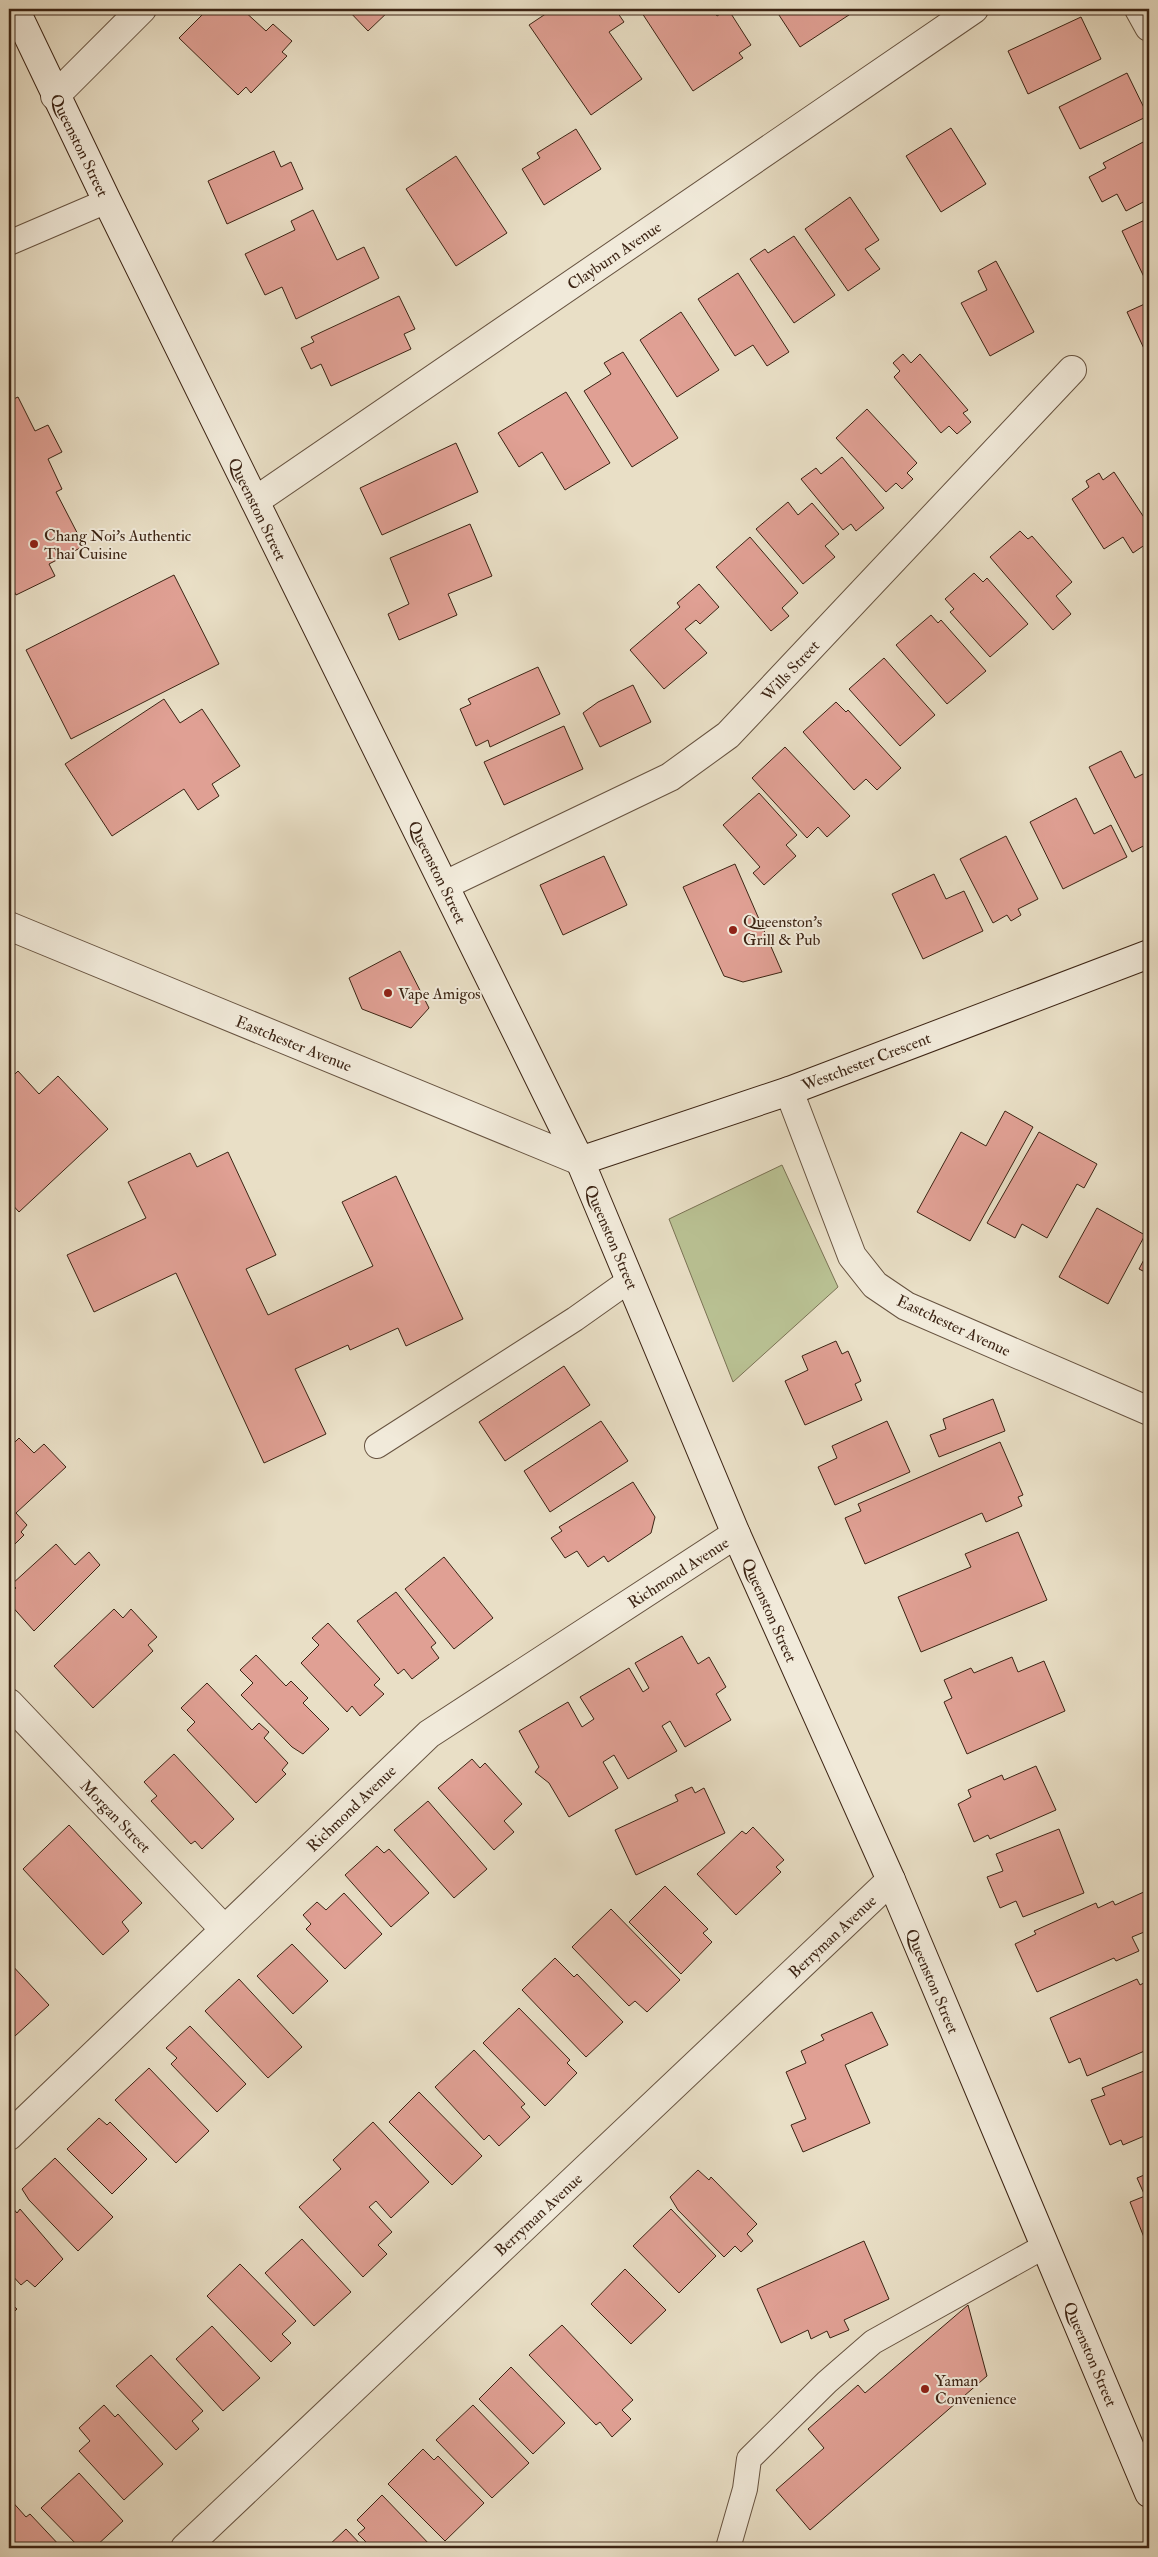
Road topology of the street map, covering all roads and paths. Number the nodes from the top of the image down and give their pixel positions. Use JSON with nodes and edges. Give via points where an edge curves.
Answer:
{"nodes":[{"id":1,"x":16,"y":9,"type":"edge"},
{"id":2,"x":142,"y":9,"type":"edge"},
{"id":3,"x":974,"y":9,"type":"edge"},
{"id":4,"x":1139,"y":9,"type":"edge"},
{"id":5,"x":1149,"y":27,"type":"edge"},
{"id":6,"x":55,"y":96,"type":"junction"},
{"id":7,"x":107,"y":201,"type":"junction"},
{"id":8,"x":9,"y":242,"type":"edge"},
{"id":9,"x":1072,"y":370,"type":"dead end"},
{"id":10,"x":254,"y":501,"type":"junction"},
{"id":11,"x":445,"y":885,"type":"junction"},
{"id":12,"x":10,"y":927,"type":"edge"},
{"id":13,"x":1149,"y":954,"type":"edge"},
{"id":14,"x":788,"y":1091,"type":"junction"},
{"id":15,"x":580,"y":1161,"type":"junction"},
{"id":16,"x":630,"y":1280,"type":"junction"},
{"id":17,"x":1149,"y":1411,"type":"edge"},
{"id":18,"x":377,"y":1446,"type":"dead end"},
{"id":19,"x":736,"y":1534,"type":"junction"},
{"id":20,"x":9,"y":1703,"type":"edge"},
{"id":21,"x":891,"y":1880,"type":"junction"},
{"id":22,"x":224,"y":1929,"type":"junction"},
{"id":23,"x":9,"y":2136,"type":"edge"},
{"id":24,"x":1045,"y":2246,"type":"junction"},
{"id":25,"x":1149,"y":2493,"type":"edge"},
{"id":26,"x":185,"y":2548,"type":"edge"},
{"id":27,"x":728,"y":2548,"type":"edge"}],
"edges":[{"from":1,"to":6,"type":"street","name":"Queenston Street"},
{"from":2,"to":6,"type":"street"},
{"from":3,"to":10,"type":"street","name":"Clayburn Avenue"},
{"from":4,"to":5,"type":"street"},
{"from":6,"to":7,"type":"street","name":"Queenston Street"},
{"from":7,"to":8,"type":"lane"},
{"from":7,"to":10,"type":"street","name":"Queenston Street"},
{"from":9,"to":11,"type":"street","name":"Wills Street","via":[[728,736],[670,777]]},
{"from":10,"to":11,"type":"street","name":"Queenston Street"},
{"from":11,"to":15,"type":"street","name":"Queenston Street"},
{"from":12,"to":15,"type":"street","name":"Eastchester Avenue"},
{"from":13,"to":14,"type":"street","name":"Westchester Crescent"},
{"from":14,"to":15,"type":"street","name":"Westchester Crescent"},
{"from":14,"to":17,"type":"street","name":"Eastchester Avenue","via":[[852,1256],[875,1286],[906,1306]]},
{"from":15,"to":16,"type":"street","name":"Queenston Street"},
{"from":16,"to":18,"type":"lane"},
{"from":16,"to":19,"type":"street","name":"Queenston Street"},
{"from":19,"to":21,"type":"street","name":"Queenston Street"},
{"from":19,"to":22,"type":"street","name":"Richmond Avenue","via":[[429,1734]]},
{"from":20,"to":22,"type":"street","name":"Morgan Street"},
{"from":21,"to":24,"type":"street","name":"Queenston Street"},
{"from":21,"to":26,"type":"street","name":"Berryman Avenue"},
{"from":22,"to":23,"type":"street","name":"Richmond Avenue"},
{"from":24,"to":25,"type":"street","name":"Queenston Street"},
{"from":24,"to":27,"type":"lane","via":[[873,2342],[827,2382],[749,2459],[745,2489]]}]}
